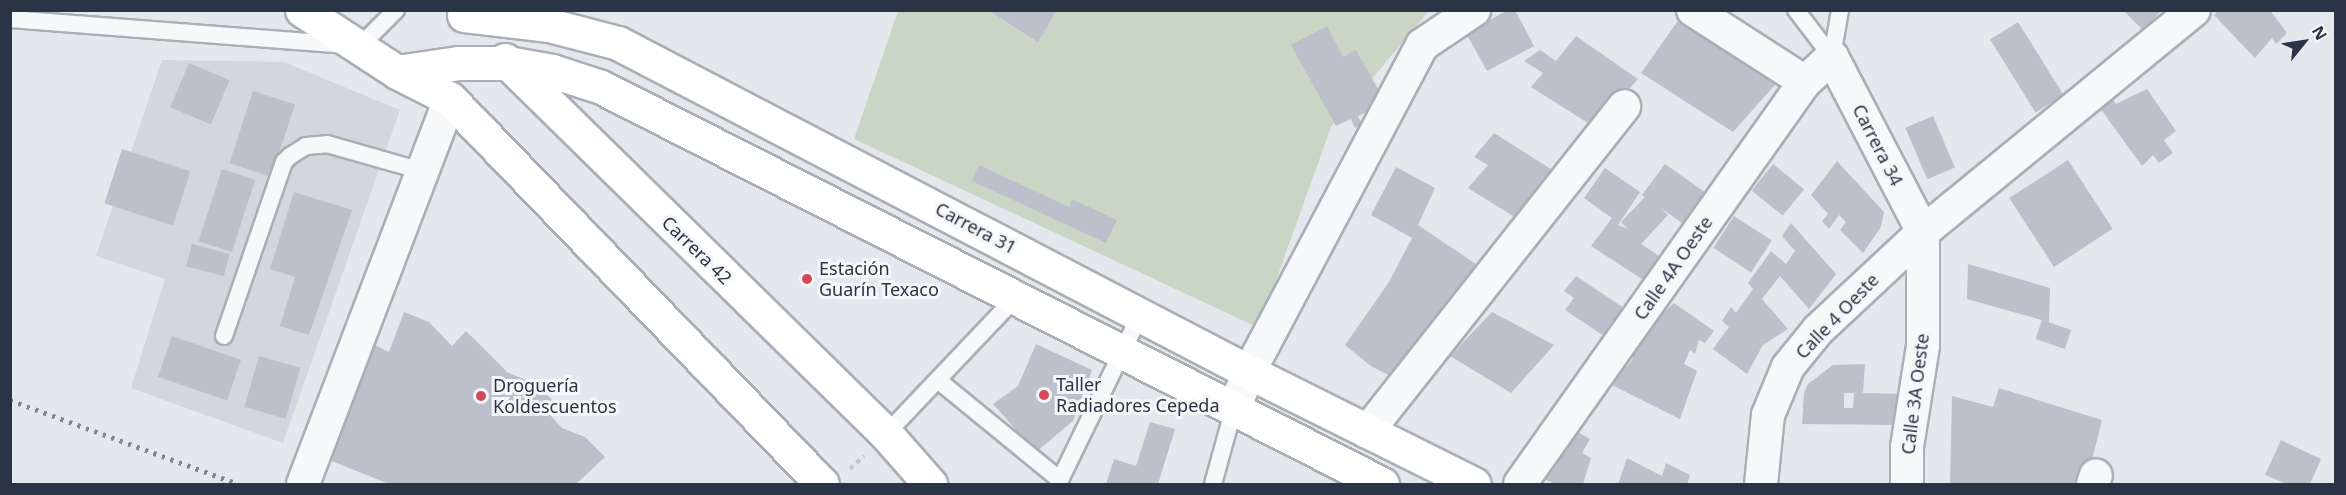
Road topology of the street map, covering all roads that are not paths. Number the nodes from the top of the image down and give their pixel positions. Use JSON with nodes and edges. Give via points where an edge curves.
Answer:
{"nodes":[{"id":1,"x":302,"y":10,"type":"edge"},
{"id":2,"x":396,"y":10,"type":"edge"},
{"id":3,"x":1474,"y":10,"type":"edge"},
{"id":4,"x":1693,"y":10,"type":"edge"},
{"id":5,"x":1796,"y":10,"type":"edge"},
{"id":6,"x":1840,"y":10,"type":"edge"},
{"id":7,"x":2194,"y":10,"type":"edge"},
{"id":8,"x":461,"y":13,"type":"edge"},
{"id":9,"x":10,"y":20,"type":"edge"},
{"id":10,"x":360,"y":46,"type":"junction"},
{"id":11,"x":1833,"y":57,"type":"junction"},
{"id":12,"x":507,"y":63,"type":"junction"},
{"id":13,"x":396,"y":72,"type":"junction"},
{"id":14,"x":1805,"y":82,"type":"junction"},
{"id":15,"x":450,"y":99,"type":"junction"},
{"id":16,"x":1624,"y":106,"type":"dead end"},
{"id":17,"x":422,"y":171,"type":"junction"},
{"id":18,"x":1923,"y":232,"type":"junction"},
{"id":19,"x":1016,"y":297,"type":"junction"},
{"id":20,"x":1140,"y":315,"type":"junction"},
{"id":21,"x":224,"y":336,"type":"dead end"},
{"id":22,"x":1187,"y":339,"type":"junction"},
{"id":23,"x":1124,"y":351,"type":"junction"},
{"id":24,"x":1249,"y":372,"type":"junction"},
{"id":25,"x":1172,"y":376,"type":"junction"},
{"id":26,"x":939,"y":381,"type":"junction"},
{"id":27,"x":1234,"y":408,"type":"junction"},
{"id":28,"x":1367,"y":432,"type":"junction"},
{"id":29,"x":886,"y":434,"type":"junction"},
{"id":30,"x":832,"y":481,"type":"edge"},
{"id":31,"x":1059,"y":482,"type":"edge"},
{"id":32,"x":303,"y":484,"type":"edge"},
{"id":33,"x":930,"y":484,"type":"edge"},
{"id":34,"x":1213,"y":484,"type":"edge"},
{"id":35,"x":1383,"y":484,"type":"edge"},
{"id":36,"x":1474,"y":484,"type":"edge"},
{"id":37,"x":1520,"y":484,"type":"edge"},
{"id":38,"x":1761,"y":484,"type":"edge"},
{"id":39,"x":1907,"y":484,"type":"edge"}],
"edges":[{"from":1,"to":10,"type":"highway"},
{"from":2,"to":10,"type":"lane"},
{"from":3,"to":24,"type":"street","via":[[1422,45]]},
{"from":4,"to":14,"type":"street"},
{"from":5,"to":11,"type":"lane"},
{"from":6,"to":11,"type":"lane"},
{"from":7,"to":18,"type":"street","name":"Calle 4 Oeste"},
{"from":8,"to":12,"type":"highway","name":"Carrera 42"},
{"from":8,"to":20,"type":"highway","name":"Carrera 31","via":[[549,25],[618,43]]},
{"from":9,"to":10,"type":"lane"},
{"from":10,"to":13,"type":"highway"},
{"from":11,"to":14,"type":"street","name":"Calle 4A Oeste"},
{"from":11,"to":18,"type":"street","name":"Carrera 34"},
{"from":12,"to":13,"type":"highway","via":[[459,63]]},
{"from":12,"to":19,"type":"highway","via":[[552,71],[601,87]]},
{"from":12,"to":29,"type":"highway","name":"Carrera 42"},
{"from":13,"to":15,"type":"highway"},
{"from":14,"to":37,"type":"street","name":"Calle 4A Oeste"},
{"from":15,"to":17,"type":"street"},
{"from":15,"to":30,"type":"highway"},
{"from":16,"to":28,"type":"street"},
{"from":17,"to":21,"type":"lane","via":[[327,144],[306,147],[290,156],[284,162]]},
{"from":17,"to":32,"type":"street"},
{"from":18,"to":38,"type":"street","name":"Calle 4 Oeste","via":[[1818,330],[1788,367],[1768,415]]},
{"from":18,"to":39,"type":"street","name":"Calle 3A Oeste","via":[[1923,346],[1907,447]]},
{"from":19,"to":23,"type":"highway"},
{"from":19,"to":26,"type":"lane"},
{"from":20,"to":22,"type":"highway","name":"Carrera 31"},
{"from":20,"to":23,"type":"lane"},
{"from":22,"to":24,"type":"highway","name":"Carrera 31"},
{"from":22,"to":25,"type":"highway"},
{"from":23,"to":25,"type":"highway"},
{"from":23,"to":31,"type":"lane"},
{"from":24,"to":27,"type":"street"},
{"from":24,"to":28,"type":"highway","name":"Carrera 31"},
{"from":25,"to":27,"type":"highway"},
{"from":26,"to":29,"type":"lane"},
{"from":26,"to":31,"type":"lane"},
{"from":27,"to":34,"type":"lane"},
{"from":27,"to":35,"type":"highway"},
{"from":28,"to":36,"type":"highway","name":"Carrera 31"},
{"from":29,"to":33,"type":"highway","name":"Carrera 42"}]}
